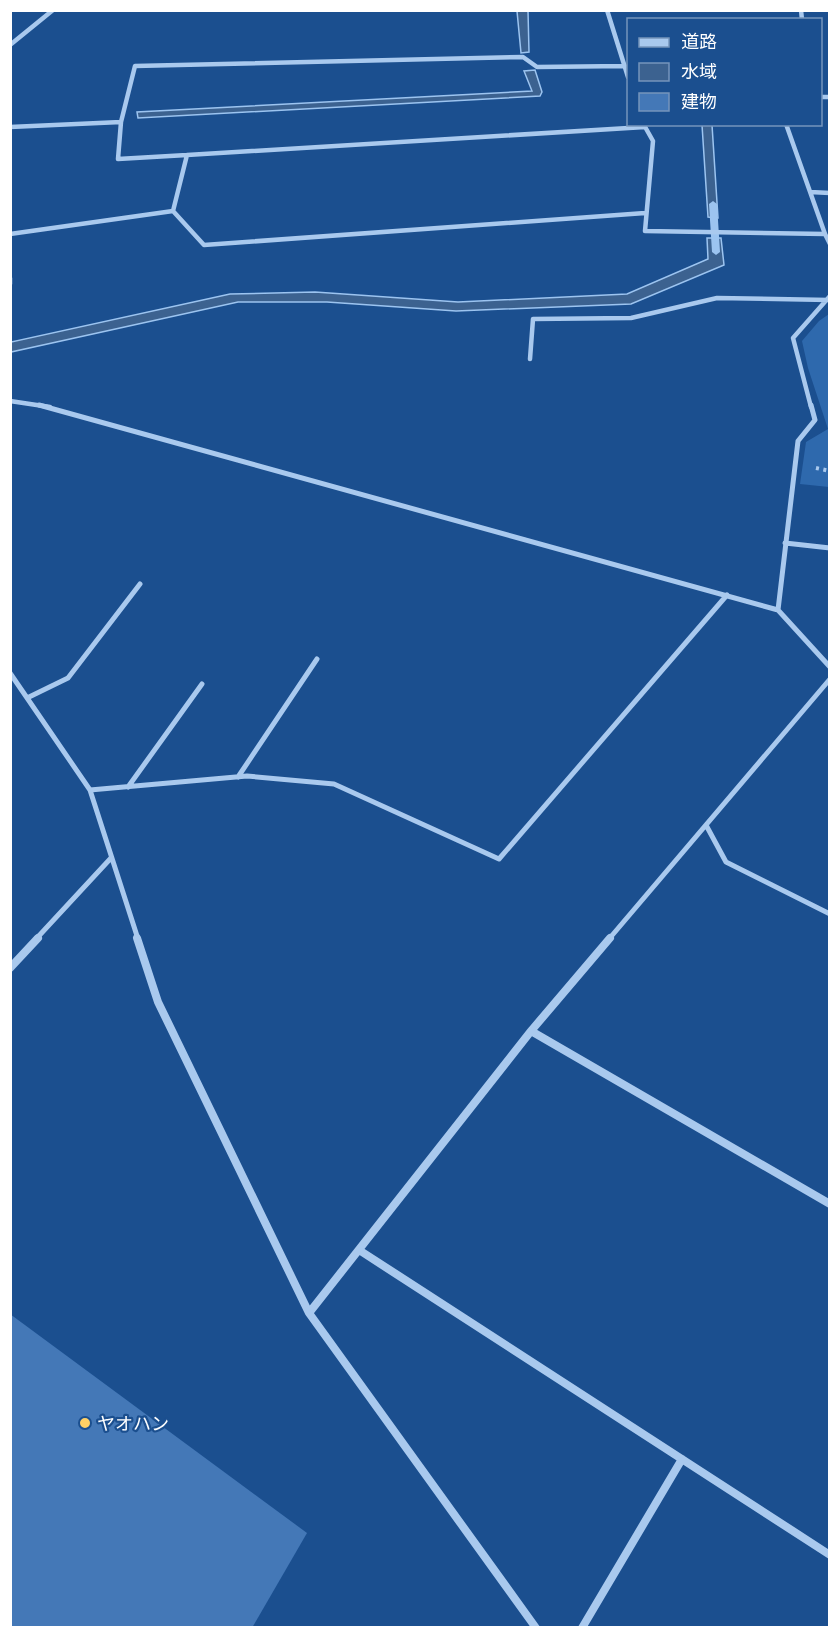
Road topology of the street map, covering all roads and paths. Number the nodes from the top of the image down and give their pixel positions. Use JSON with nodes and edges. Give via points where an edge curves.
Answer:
{"nodes":[{"id":1,"x":53,"y":10,"type":"edge"},
{"id":2,"x":607,"y":10,"type":"edge"},
{"id":3,"x":10,"y":45,"type":"edge"},
{"id":4,"x":625,"y":66,"type":"junction"},
{"id":5,"x":627,"y":73,"type":"edge"},
{"id":6,"x":121,"y":122,"type":"junction"},
{"id":7,"x":644,"y":126,"type":"edge"},
{"id":8,"x":787,"y":126,"type":"edge"},
{"id":9,"x":10,"y":127,"type":"edge"},
{"id":10,"x":187,"y":156,"type":"junction"},
{"id":11,"x":810,"y":192,"type":"junction"},
{"id":12,"x":830,"y":193,"type":"edge"},
{"id":13,"x":173,"y":211,"type":"junction"},
{"id":14,"x":645,"y":213,"type":"junction"},
{"id":15,"x":10,"y":234,"type":"edge"},
{"id":16,"x":825,"y":234,"type":"junction"},
{"id":17,"x":830,"y":244,"type":"edge"},
{"id":18,"x":10,"y":278,"type":"edge"},
{"id":19,"x":10,"y":284,"type":"edge"},
{"id":20,"x":828,"y":298,"type":"edge"},
{"id":21,"x":530,"y":359,"type":"dead end"},
{"id":22,"x":10,"y":401,"type":"edge"},
{"id":23,"x":785,"y":543,"type":"junction"},
{"id":24,"x":830,"y":548,"type":"edge"},
{"id":25,"x":140,"y":584,"type":"dead end"},
{"id":26,"x":728,"y":595,"type":"junction"},
{"id":27,"x":778,"y":610,"type":"junction"},
{"id":28,"x":317,"y":659,"type":"dead end"},
{"id":29,"x":830,"y":667,"type":"edge"},
{"id":30,"x":10,"y":673,"type":"edge"},
{"id":31,"x":830,"y":678,"type":"edge"},
{"id":32,"x":202,"y":684,"type":"dead end"},
{"id":33,"x":27,"y":698,"type":"junction"},
{"id":34,"x":238,"y":777,"type":"junction"},
{"id":35,"x":128,"y":787,"type":"junction"},
{"id":36,"x":90,"y":790,"type":"junction"},
{"id":37,"x":706,"y":825,"type":"junction"},
{"id":38,"x":111,"y":858,"type":"junction"},
{"id":39,"x":830,"y":914,"type":"edge"},
{"id":40,"x":10,"y":968,"type":"edge"},
{"id":41,"x":531,"y":1031,"type":"junction"},
{"id":42,"x":830,"y":1204,"type":"edge"},
{"id":43,"x":359,"y":1250,"type":"junction"},
{"id":44,"x":309,"y":1313,"type":"junction"},
{"id":45,"x":682,"y":1459,"type":"junction"},
{"id":46,"x":830,"y":1555,"type":"edge"},
{"id":47,"x":536,"y":1628,"type":"edge"},
{"id":48,"x":582,"y":1628,"type":"edge"}],
"edges":[{"from":1,"to":3,"type":"street"},
{"from":2,"to":4,"type":"street"},
{"from":4,"to":5,"type":"street"},
{"from":4,"to":6,"type":"street","via":[[537,67],[523,57],[135,66]]},
{"from":6,"to":9,"type":"street"},
{"from":6,"to":10,"type":"street","via":[[118,159]]},
{"from":7,"to":10,"type":"street"},
{"from":7,"to":14,"type":"street","via":[[653,141]]},
{"from":8,"to":11,"type":"street"},
{"from":10,"to":13,"type":"street"},
{"from":11,"to":12,"type":"street"},
{"from":11,"to":16,"type":"street"},
{"from":13,"to":14,"type":"street","via":[[204,245]]},
{"from":13,"to":15,"type":"street"},
{"from":14,"to":16,"type":"street","via":[[645,231]]},
{"from":16,"to":17,"type":"street"},
{"from":18,"to":19,"type":"street"},
{"from":20,"to":21,"type":"street","via":[[717,298],[631,318],[533,319]]},
{"from":20,"to":23,"type":"street","via":[[793,338],[815,420],[798,441]]},
{"from":22,"to":26,"type":"street","via":[[52,408]]},
{"from":23,"to":24,"type":"street"},
{"from":23,"to":27,"type":"street"},
{"from":25,"to":33,"type":"street","via":[[68,678]]},
{"from":26,"to":27,"type":"street"},
{"from":26,"to":34,"type":"street","via":[[499,859],[334,784]]},
{"from":27,"to":29,"type":"street"},
{"from":28,"to":34,"type":"street"},
{"from":30,"to":33,"type":"street"},
{"from":31,"to":37,"type":"street"},
{"from":32,"to":35,"type":"street"},
{"from":33,"to":36,"type":"street"},
{"from":34,"to":35,"type":"street"},
{"from":35,"to":36,"type":"street"},
{"from":36,"to":38,"type":"street"},
{"from":37,"to":39,"type":"street","via":[[726,862]]},
{"from":37,"to":41,"type":"street"},
{"from":38,"to":40,"type":"street"},
{"from":38,"to":44,"type":"street","via":[[158,1002]]},
{"from":41,"to":42,"type":"street"},
{"from":41,"to":43,"type":"street"},
{"from":43,"to":44,"type":"street"},
{"from":43,"to":45,"type":"street"},
{"from":44,"to":47,"type":"street"},
{"from":45,"to":46,"type":"street"},
{"from":45,"to":48,"type":"street"}]}
